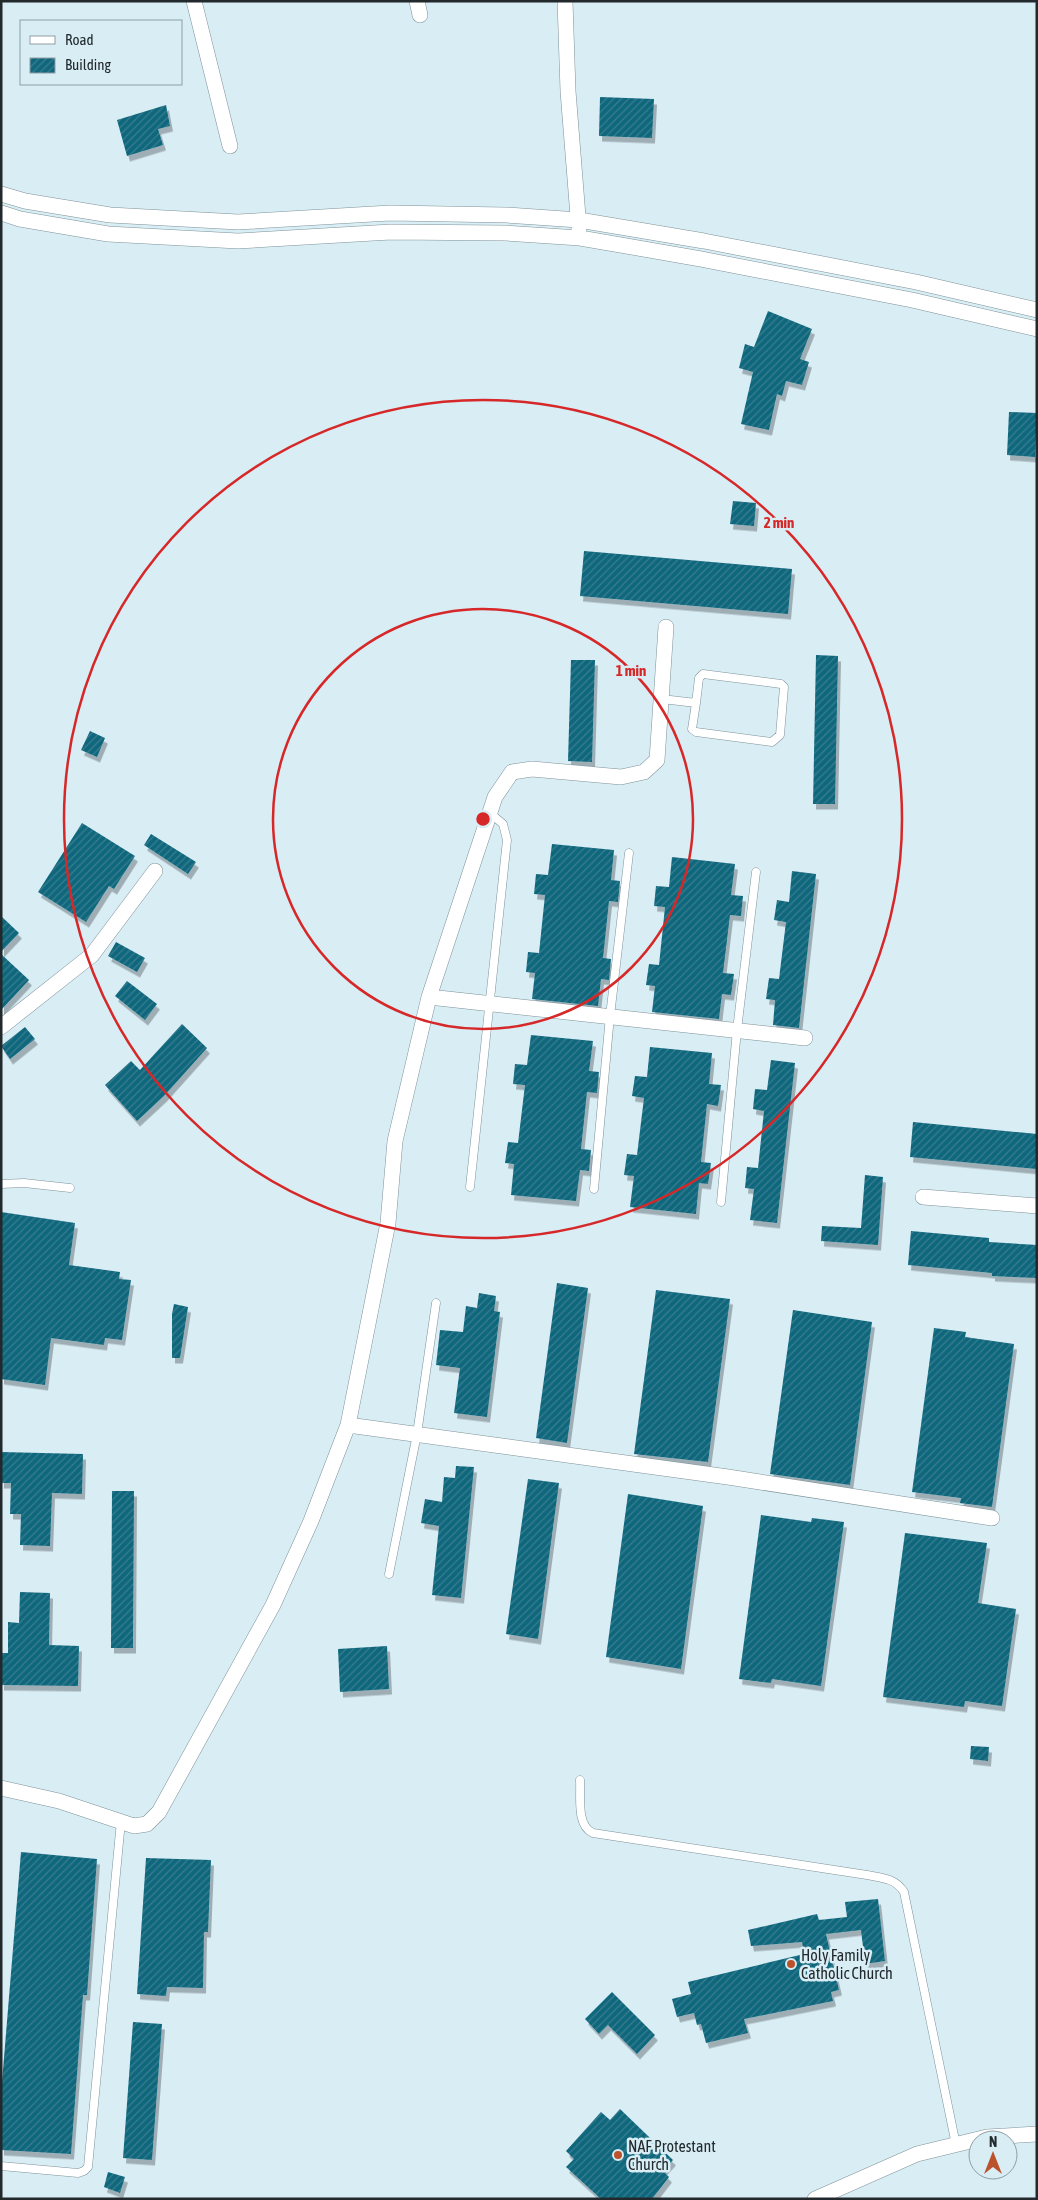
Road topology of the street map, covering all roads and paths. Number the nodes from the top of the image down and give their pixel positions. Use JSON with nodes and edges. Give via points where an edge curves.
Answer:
{"nodes":[{"id":1,"x":194,"y":1,"type":"edge"},
{"id":2,"x":565,"y":1,"type":"edge"},
{"id":3,"x":230,"y":146,"type":"dead end"},
{"id":4,"x":1,"y":194,"type":"edge"},
{"id":5,"x":1,"y":213,"type":"edge"},
{"id":6,"x":579,"y":220,"type":"junction"},
{"id":7,"x":580,"y":238,"type":"junction"},
{"id":8,"x":1037,"y":310,"type":"edge"},
{"id":9,"x":1037,"y":329,"type":"edge"},
{"id":10,"x":666,"y":627,"type":"dead end"},
{"id":11,"x":662,"y":699,"type":"junction"},
{"id":12,"x":696,"y":703,"type":"junction"},
{"id":13,"x":490,"y":813,"type":"junction"},
{"id":14,"x":629,"y":853,"type":"dead end"},
{"id":15,"x":155,"y":872,"type":"dead end"},
{"id":16,"x":756,"y":872,"type":"dead end"},
{"id":17,"x":429,"y":998,"type":"junction"},
{"id":18,"x":489,"y":1004,"type":"junction"},
{"id":19,"x":610,"y":1016,"type":"junction"},
{"id":20,"x":1,"y":1027,"type":"edge"},
{"id":21,"x":736,"y":1030,"type":"junction"},
{"id":22,"x":805,"y":1038,"type":"dead end"},
{"id":23,"x":1,"y":1184,"type":"edge"},
{"id":24,"x":470,"y":1187,"type":"dead end"},
{"id":25,"x":70,"y":1188,"type":"dead end"},
{"id":26,"x":594,"y":1189,"type":"dead end"},
{"id":27,"x":924,"y":1196,"type":"dead end"},
{"id":28,"x":721,"y":1202,"type":"dead end"},
{"id":29,"x":1037,"y":1206,"type":"edge"},
{"id":30,"x":436,"y":1303,"type":"dead end"},
{"id":31,"x":348,"y":1425,"type":"junction"},
{"id":32,"x":417,"y":1434,"type":"junction"},
{"id":33,"x":992,"y":1518,"type":"dead end"},
{"id":34,"x":389,"y":1574,"type":"dead end"},
{"id":35,"x":580,"y":1780,"type":"dead end"},
{"id":36,"x":1,"y":1788,"type":"edge"},
{"id":37,"x":121,"y":1821,"type":"junction"},
{"id":38,"x":1037,"y":2134,"type":"edge"},
{"id":39,"x":956,"y":2144,"type":"junction"},
{"id":40,"x":1,"y":2166,"type":"edge"},
{"id":41,"x":815,"y":2199,"type":"edge"}],
"edges":[{"from":1,"to":3,"type":"street"},
{"from":2,"to":6,"type":"street","via":[[568,91]]},
{"from":4,"to":6,"type":"street","via":[[110,216],[238,222],[390,214],[506,215]]},
{"from":5,"to":7,"type":"street","via":[[108,234],[238,241],[391,232],[505,233]]},
{"from":6,"to":7,"type":"street"},
{"from":6,"to":8,"type":"street","via":[[714,242]]},
{"from":7,"to":9,"type":"street","via":[[912,300]]},
{"from":10,"to":11,"type":"street"},
{"from":11,"to":12,"type":"lane"},
{"from":11,"to":13,"type":"street","via":[[657,760],[644,772],[621,777],[532,770],[512,772],[495,797]]},
{"from":12,"to":12,"type":"lane","via":[[698,678],[703,674],[781,684],[785,696],[780,735],[772,742],[694,731]]},
{"from":13,"to":17,"type":"street"},
{"from":13,"to":18,"type":"lane","via":[[503,824],[507,840]]},
{"from":14,"to":19,"type":"lane"},
{"from":15,"to":20,"type":"street","via":[[92,955]]},
{"from":16,"to":21,"type":"lane"},
{"from":17,"to":18,"type":"street"},
{"from":17,"to":31,"type":"street","via":[[395,1142],[388,1223]]},
{"from":18,"to":19,"type":"street"},
{"from":18,"to":24,"type":"lane"},
{"from":19,"to":21,"type":"street"},
{"from":19,"to":26,"type":"lane"},
{"from":21,"to":22,"type":"street"},
{"from":21,"to":28,"type":"lane"},
{"from":23,"to":25,"type":"lane"},
{"from":27,"to":29,"type":"street"},
{"from":30,"to":32,"type":"lane"},
{"from":31,"to":32,"type":"street"},
{"from":31,"to":37,"type":"street","via":[[311,1521],[273,1605],[159,1812],[147,1824],[134,1826]]},
{"from":32,"to":33,"type":"street"},
{"from":32,"to":34,"type":"lane"},
{"from":35,"to":39,"type":"lane","via":[[582,1823],[593,1833],[867,1875],[900,1885]]},
{"from":36,"to":37,"type":"street","via":[[59,1801]]},
{"from":37,"to":40,"type":"lane","via":[[88,2167],[78,2173]]},
{"from":38,"to":39,"type":"street","via":[[986,2137]]},
{"from":39,"to":41,"type":"street","via":[[917,2154]]}]}
